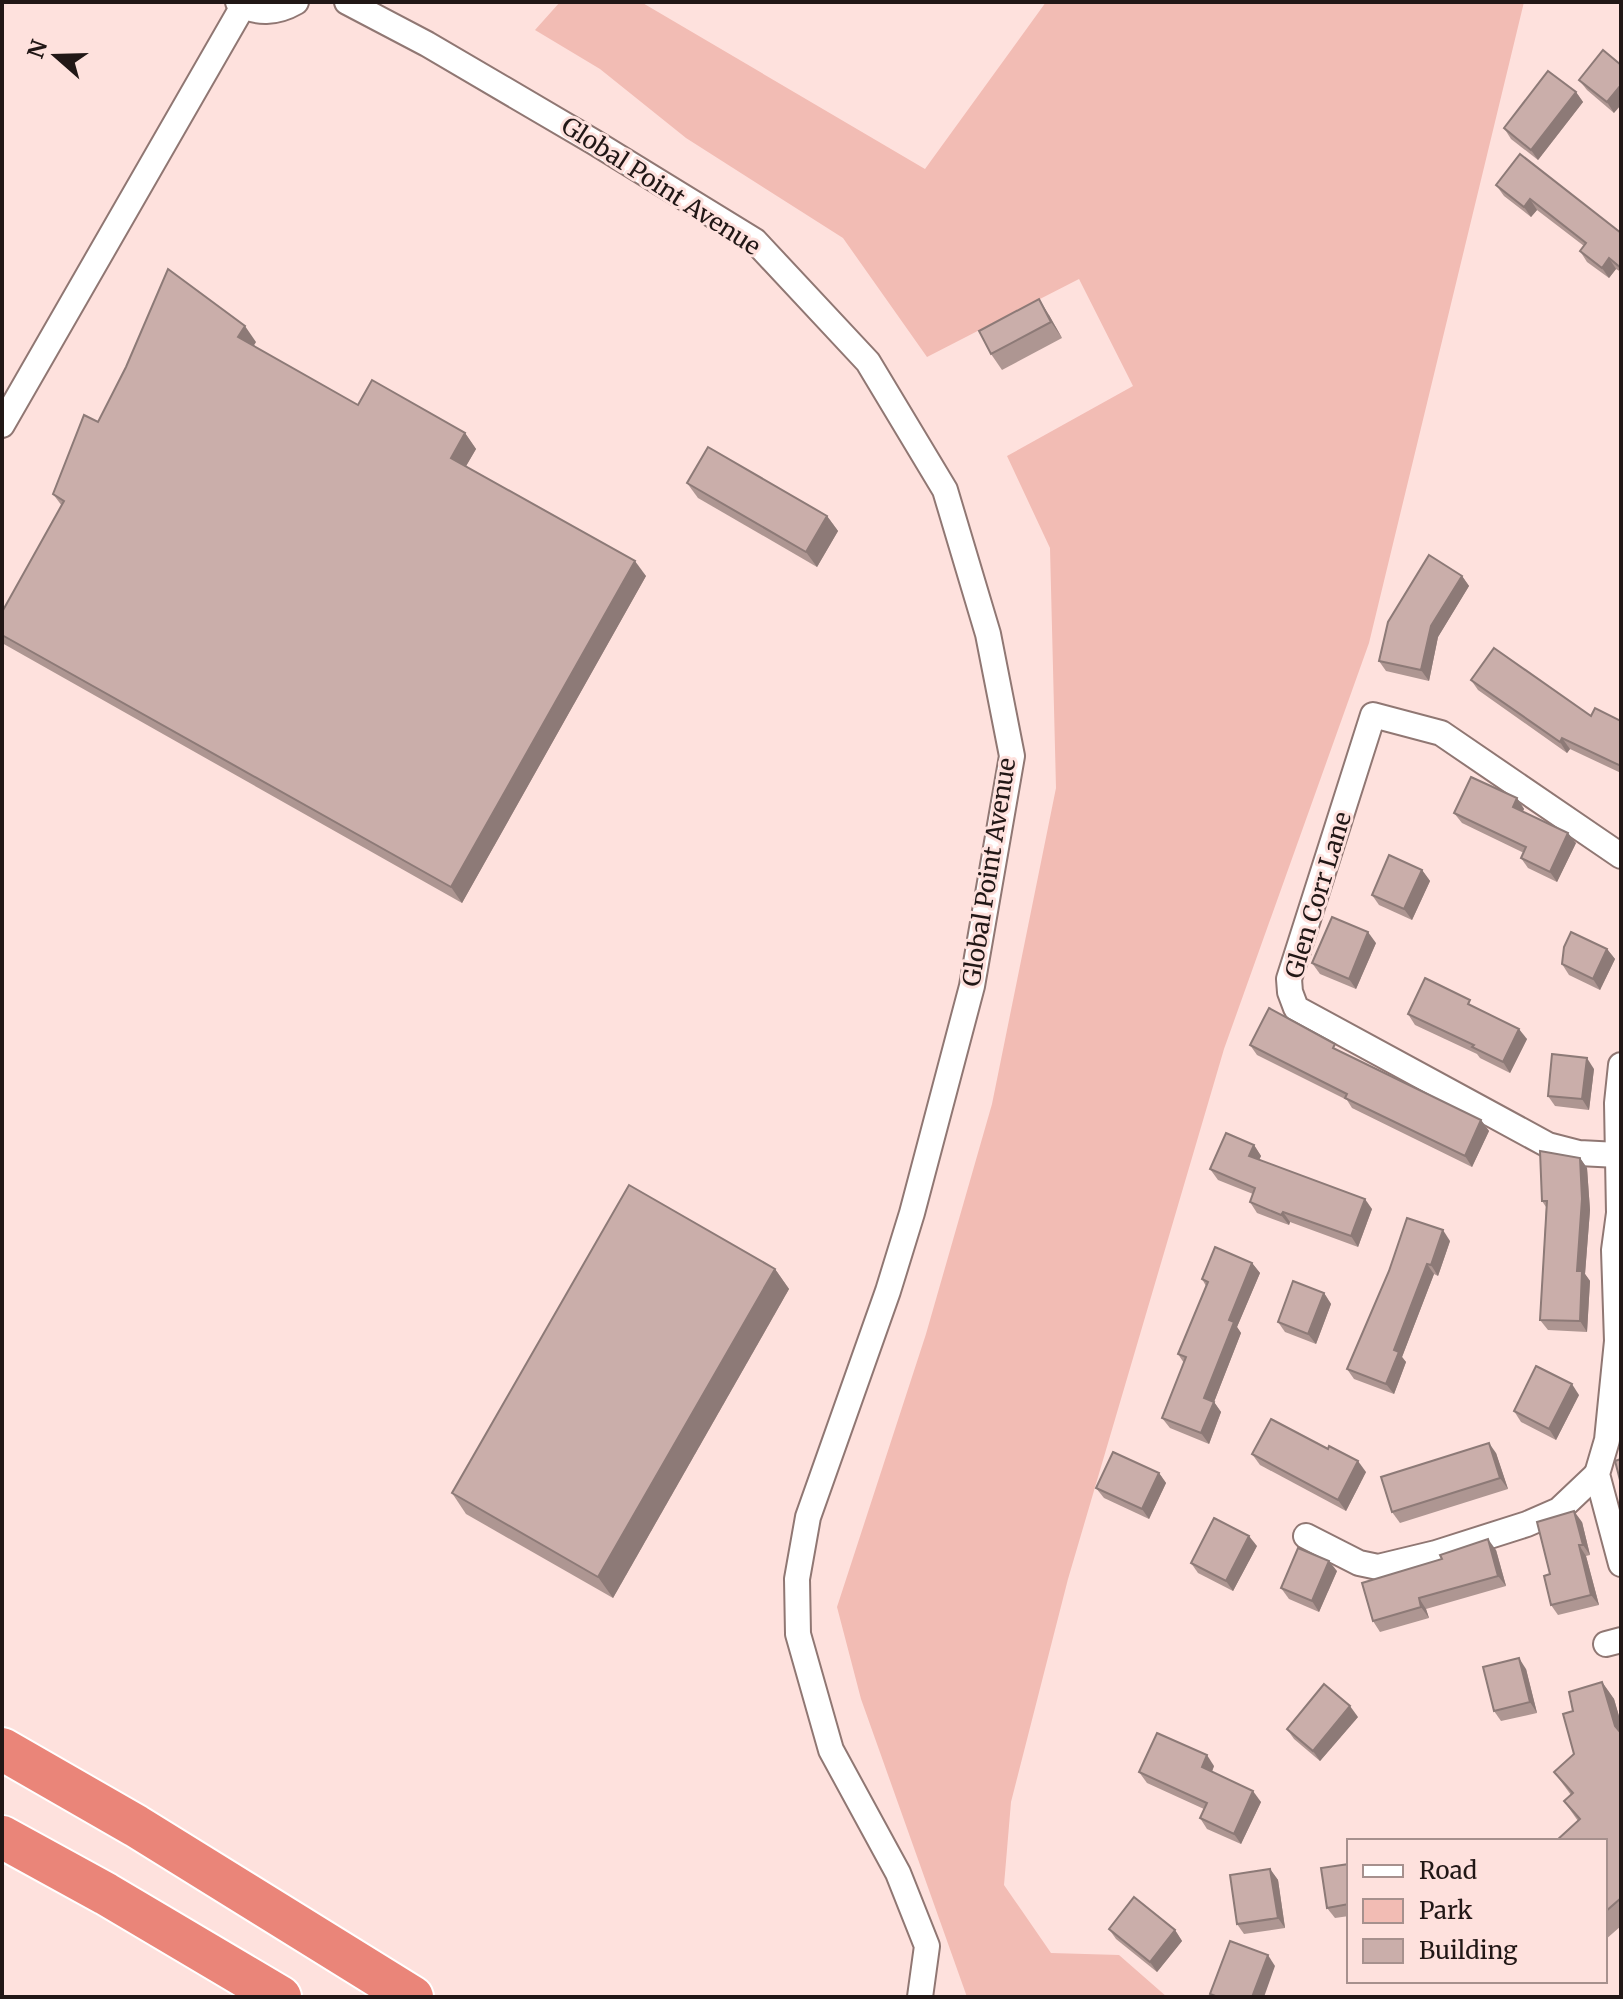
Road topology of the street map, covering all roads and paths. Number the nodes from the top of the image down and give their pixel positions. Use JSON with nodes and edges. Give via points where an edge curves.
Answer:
{"nodes":[{"id":1,"x":296,"y":2,"type":"edge"},
{"id":2,"x":347,"y":2,"type":"edge"},
{"id":3,"x":240,"y":4,"type":"edge"},
{"id":4,"x":2,"y":425,"type":"edge"},
{"id":5,"x":1621,"y":856,"type":"edge"},
{"id":6,"x":1621,"y":1065,"type":"edge"},
{"id":7,"x":1618,"y":1155,"type":"junction"},
{"id":8,"x":1620,"y":1213,"type":"edge"},
{"id":9,"x":1597,"y":1474,"type":"junction"},
{"id":10,"x":1306,"y":1536,"type":"dead end"},
{"id":11,"x":1621,"y":1564,"type":"edge"},
{"id":12,"x":2,"y":1749,"type":"edge"},
{"id":13,"x":2,"y":1837,"type":"edge"},
{"id":14,"x":280,"y":1997,"type":"edge"},
{"id":15,"x":412,"y":1997,"type":"edge"},
{"id":16,"x":920,"y":1997,"type":"edge"}],
"edges":[{"from":1,"to":3,"type":"street","via":[[269,11]]},
{"from":2,"to":16,"type":"street","name":"Global Point Avenue","via":[[427,44],[755,241],[868,362],[945,490],[988,634],[1012,756],[972,986],[888,1291],[808,1517],[797,1579],[798,1634],[831,1750],[898,1873],[927,1946]]},
{"from":3,"to":4,"type":"street"},
{"from":5,"to":7,"type":"street","name":"Glen Corr Lane","via":[[1441,733],[1373,715],[1289,979],[1296,1008],[1534,1138],[1579,1153]]},
{"from":6,"to":7,"type":"street"},
{"from":7,"to":8,"type":"street"},
{"from":8,"to":9,"type":"street","via":[[1614,1250],[1617,1341],[1607,1440]]},
{"from":9,"to":10,"type":"street","via":[[1559,1510],[1527,1524],[1378,1567]]},
{"from":9,"to":11,"type":"street"},
{"from":12,"to":15,"type":"highway"},
{"from":13,"to":14,"type":"highway"}]}
